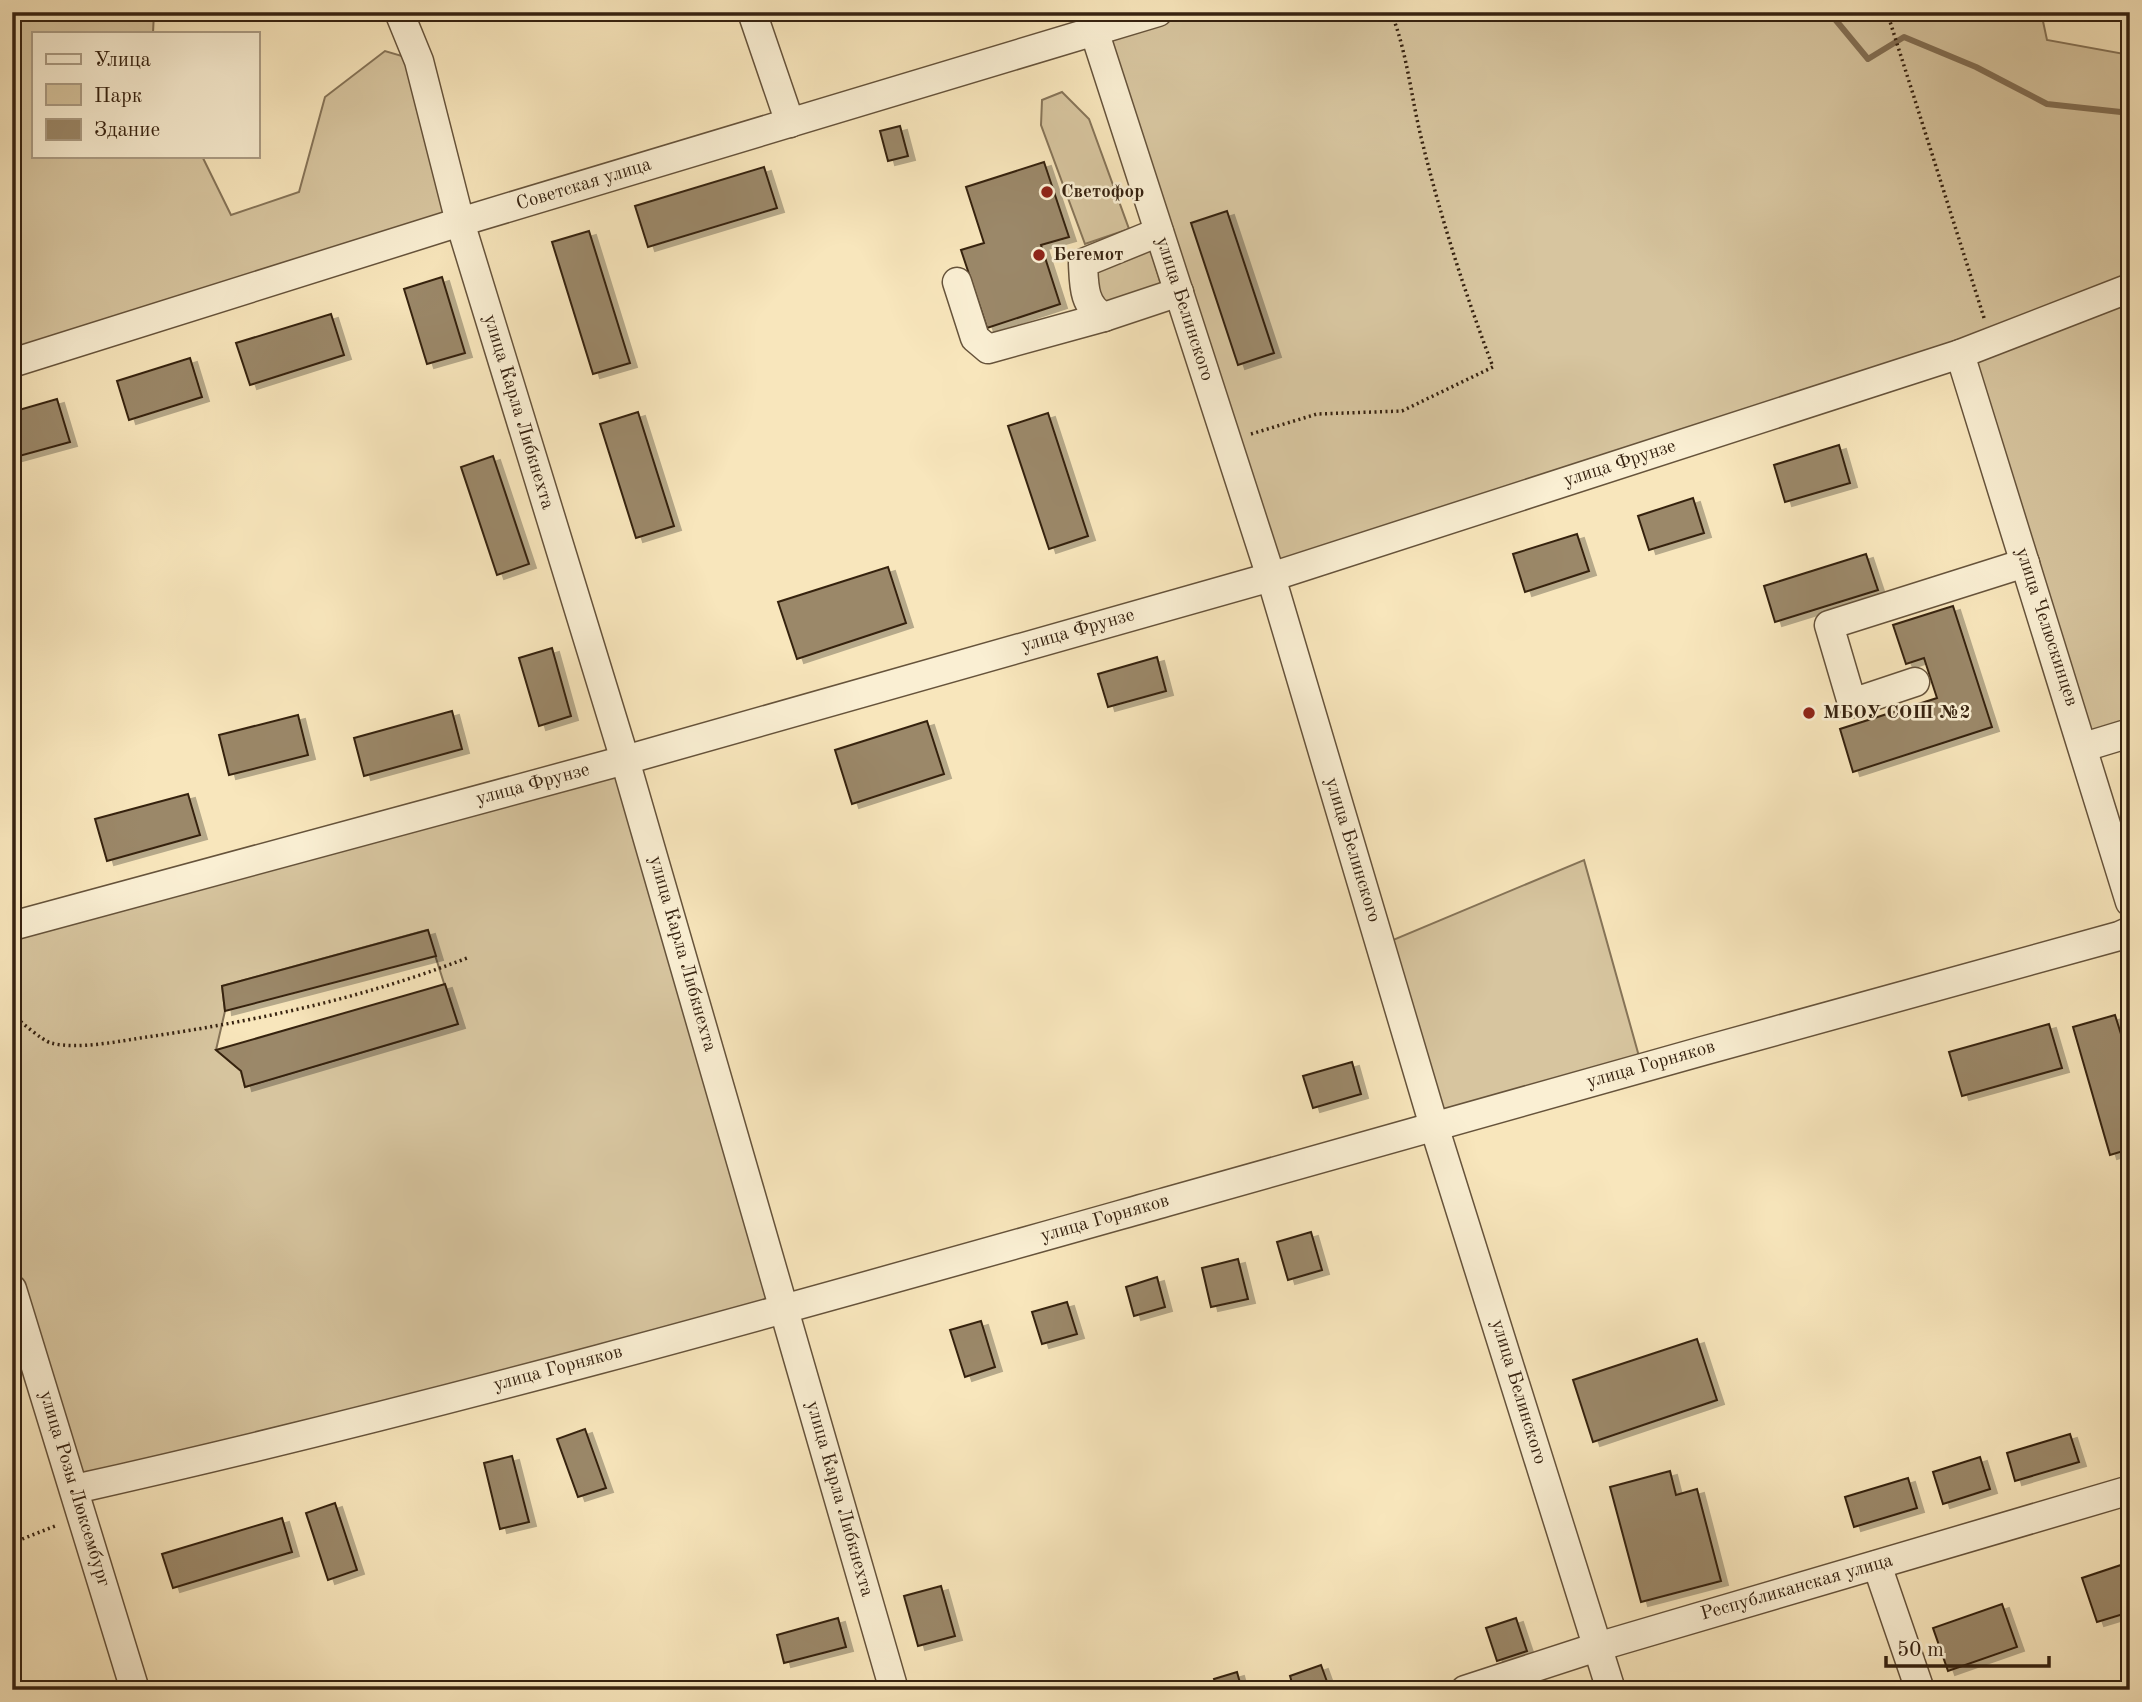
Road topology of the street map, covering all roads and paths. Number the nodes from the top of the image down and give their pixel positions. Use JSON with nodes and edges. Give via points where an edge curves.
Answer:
{"nodes":[{"id":1,"x":399,"y":12,"type":"edge"},
{"id":2,"x":752,"y":12,"type":"edge"},
{"id":3,"x":1158,"y":12,"type":"edge"},
{"id":4,"x":1391,"y":12,"type":"edge"},
{"id":5,"x":1886,"y":12,"type":"edge"},
{"id":6,"x":1091,"y":22,"type":"edge"},
{"id":7,"x":790,"y":123,"type":"junction"},
{"id":8,"x":460,"y":222,"type":"junction"},
{"id":9,"x":1159,"y":232,"type":"junction"},
{"id":10,"x":957,"y":282,"type":"dead end"},
{"id":11,"x":2130,"y":288,"type":"edge"},
{"id":12,"x":1179,"y":292,"type":"junction"},
{"id":13,"x":1104,"y":317,"type":"junction"},
{"id":14,"x":1992,"y":343,"type":"junction"},
{"id":15,"x":1959,"y":354,"type":"junction"},
{"id":16,"x":12,"y":363,"type":"edge"},
{"id":17,"x":1227,"y":441,"type":"junction"},
{"id":18,"x":2025,"y":563,"type":"junction"},
{"id":19,"x":1271,"y":577,"type":"junction"},
{"id":20,"x":1915,"y":682,"type":"dead end"},
{"id":21,"x":2130,"y":733,"type":"edge"},
{"id":22,"x":2084,"y":747,"type":"junction"},
{"id":23,"x":625,"y":760,"type":"junction"},
{"id":24,"x":2130,"y":902,"type":"edge"},
{"id":25,"x":12,"y":926,"type":"edge"},
{"id":26,"x":2130,"y":931,"type":"edge"},
{"id":27,"x":467,"y":958,"type":"dead end"},
{"id":28,"x":12,"y":1015,"type":"edge"},
{"id":29,"x":1434,"y":1126,"type":"junction"},
{"id":30,"x":12,"y":1289,"type":"edge"},
{"id":31,"x":785,"y":1310,"type":"junction"},
{"id":32,"x":2130,"y":1490,"type":"edge"},
{"id":33,"x":79,"y":1502,"type":"junction"},
{"id":34,"x":12,"y":1543,"type":"edge"},
{"id":35,"x":1877,"y":1565,"type":"junction"},
{"id":36,"x":1597,"y":1647,"type":"junction"},
{"id":37,"x":135,"y":1690,"type":"edge"},
{"id":38,"x":894,"y":1690,"type":"edge"},
{"id":39,"x":1465,"y":1690,"type":"edge"},
{"id":40,"x":1611,"y":1690,"type":"edge"},
{"id":41,"x":1920,"y":1690,"type":"edge"}],
"edges":[{"from":1,"to":8,"type":"street","name":"улица Карла Либкнехта","via":[[419,61]]},
{"from":2,"to":7,"type":"street"},
{"from":3,"to":6,"type":"street","name":"Советская улица"},
{"from":4,"to":17,"type":"path","via":[[1461,281],[1493,367],[1402,411],[1317,414]]},
{"from":5,"to":14,"type":"path"},
{"from":6,"to":7,"type":"street","name":"Советская улица"},
{"from":6,"to":9,"type":"street","name":"улица Белинского"},
{"from":7,"to":8,"type":"street","name":"Советская улица"},
{"from":8,"to":16,"type":"street","name":"Советская улица"},
{"from":8,"to":23,"type":"street","name":"улица Карла Либкнехта"},
{"from":9,"to":12,"type":"street","name":"улица Белинского"},
{"from":9,"to":13,"type":"street","via":[[1083,263],[1085,295],[1094,312]]},
{"from":10,"to":13,"type":"street","via":[[975,338],[988,349]]},
{"from":11,"to":14,"type":"street","name":"улица Фрунзе"},
{"from":12,"to":13,"type":"street"},
{"from":12,"to":17,"type":"street","name":"улица Белинского"},
{"from":14,"to":15,"type":"street","name":"улица Фрунзе"},
{"from":15,"to":18,"type":"street","name":"улица Челюскинцев"},
{"from":15,"to":19,"type":"street","name":"улица Фрунзе"},
{"from":17,"to":19,"type":"street","name":"улица Белинского"},
{"from":18,"to":20,"type":"street","via":[[1829,625],[1852,703]]},
{"from":18,"to":22,"type":"street","name":"улица Челюскинцев"},
{"from":19,"to":23,"type":"street","name":"улица Фрунзе"},
{"from":19,"to":29,"type":"street","name":"улица Белинского"},
{"from":21,"to":22,"type":"street"},
{"from":22,"to":24,"type":"street","name":"улица Челюскинцев"},
{"from":23,"to":25,"type":"street","name":"улица Фрунзе"},
{"from":23,"to":31,"type":"street","name":"улица Карла Либкнехта"},
{"from":26,"to":29,"type":"street","name":"улица Горняков"},
{"from":27,"to":28,"type":"path","via":[[426,974],[257,1019],[93,1045],[50,1042]]},
{"from":29,"to":31,"type":"street","name":"улица Горняков"},
{"from":29,"to":36,"type":"street","name":"улица Белинского"},
{"from":30,"to":33,"type":"street","name":"улица Розы Люксембург"},
{"from":31,"to":33,"type":"street","name":"улица Горняков","via":[[263,1447]]},
{"from":31,"to":38,"type":"street","name":"улица Карла Либкнехта"},
{"from":32,"to":35,"type":"street","name":"Республиканская улица"},
{"from":33,"to":34,"type":"path"},
{"from":33,"to":37,"type":"street","name":"улица Розы Люксембург"},
{"from":35,"to":36,"type":"street","name":"Республиканская улица"},
{"from":35,"to":41,"type":"street"},
{"from":36,"to":39,"type":"street","name":"Республиканская улица"},
{"from":36,"to":40,"type":"street","name":"улица Белинского"}]}
